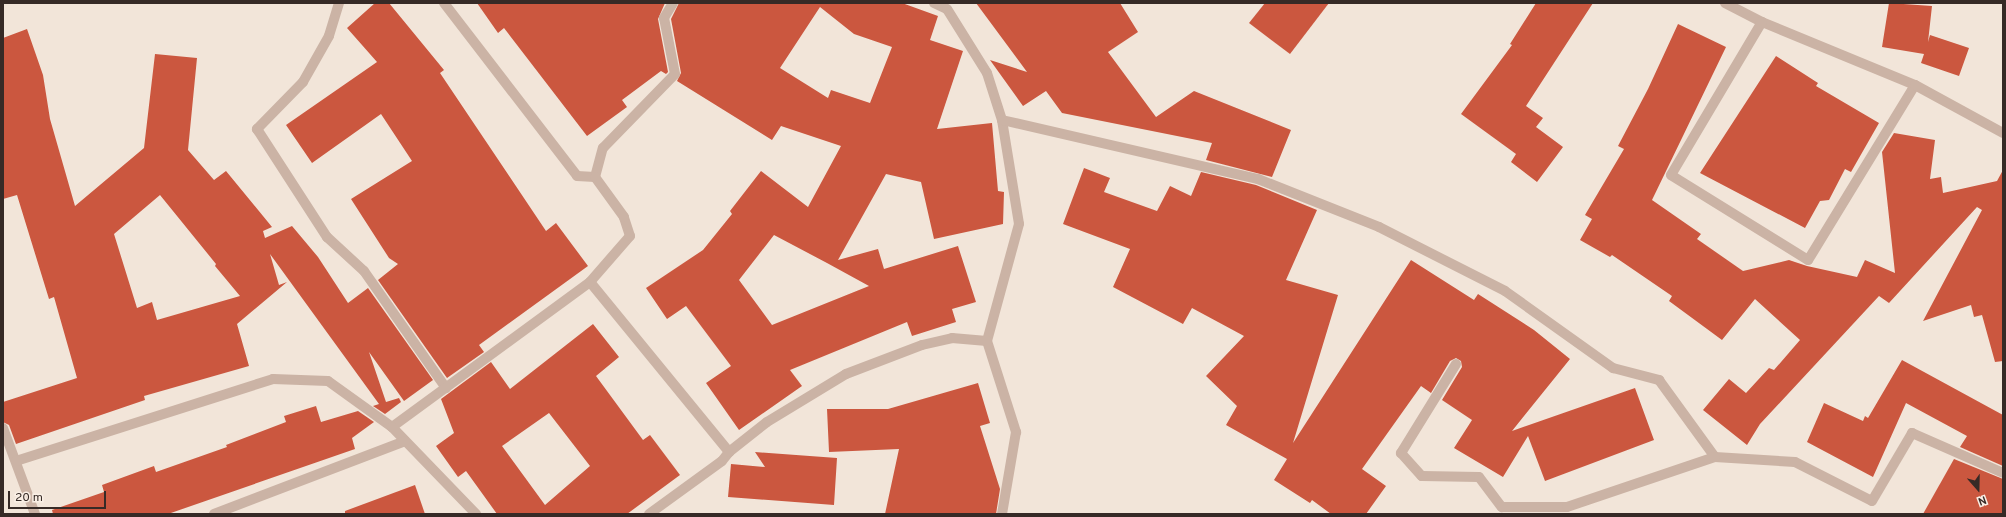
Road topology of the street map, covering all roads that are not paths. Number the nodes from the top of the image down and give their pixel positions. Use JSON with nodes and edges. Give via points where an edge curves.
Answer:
{"nodes":[{"id":1,"x":339,"y":3,"type":"edge"},
{"id":2,"x":444,"y":3,"type":"edge"},
{"id":3,"x":673,"y":3,"type":"edge"},
{"id":4,"x":934,"y":3,"type":"edge"},
{"id":5,"x":1725,"y":3,"type":"edge"},
{"id":6,"x":1762,"y":22,"type":"junction"},
{"id":7,"x":1915,"y":84,"type":"junction"},
{"id":8,"x":1002,"y":120,"type":"junction"},
{"id":9,"x":2003,"y":133,"type":"edge"},
{"id":10,"x":596,"y":177,"type":"junction"},
{"id":11,"x":590,"y":282,"type":"junction"},
{"id":12,"x":987,"y":341,"type":"junction"},
{"id":13,"x":1456,"y":364,"type":"dead end"},
{"id":14,"x":446,"y":388,"type":"junction"},
{"id":15,"x":392,"y":427,"type":"junction"},
{"id":16,"x":3,"y":428,"type":"edge"},
{"id":17,"x":405,"y":441,"type":"junction"},
{"id":18,"x":729,"y":452,"type":"junction"},
{"id":19,"x":1715,"y":457,"type":"junction"},
{"id":20,"x":16,"y":461,"type":"junction"},
{"id":21,"x":2003,"y":473,"type":"edge"},
{"id":22,"x":35,"y":514,"type":"edge"},
{"id":23,"x":214,"y":514,"type":"edge"},
{"id":24,"x":476,"y":514,"type":"edge"},
{"id":25,"x":649,"y":514,"type":"edge"},
{"id":26,"x":1002,"y":514,"type":"edge"}],
"edges":[{"from":1,"to":14,"type":"street","via":[[329,36],[303,82],[257,129],[327,236],[364,271]]},
{"from":2,"to":10,"type":"street","via":[[577,176]]},
{"from":3,"to":10,"type":"street","via":[[664,18],[675,74],[603,148]]},
{"from":4,"to":8,"type":"street","via":[[947,9],[987,73]]},
{"from":5,"to":6,"type":"street"},
{"from":6,"to":7,"type":"street"},
{"from":6,"to":7,"type":"street","via":[[1671,175],[1808,260]]},
{"from":7,"to":9,"type":"street"},
{"from":8,"to":12,"type":"street","via":[[1019,224]]},
{"from":8,"to":19,"type":"street","via":[[1258,179],[1379,227],[1505,291],[1613,368],[1660,380]]},
{"from":10,"to":11,"type":"street","via":[[624,217],[630,236]]},
{"from":11,"to":14,"type":"street"},
{"from":11,"to":18,"type":"street"},
{"from":12,"to":18,"type":"street","via":[[952,338],[922,346],[846,374],[767,422]]},
{"from":12,"to":26,"type":"street","via":[[1016,432]]},
{"from":13,"to":19,"type":"street","via":[[1401,453],[1422,476],[1478,477],[1502,507],[1567,507]]},
{"from":14,"to":15,"type":"street"},
{"from":15,"to":17,"type":"street"},
{"from":15,"to":20,"type":"street","via":[[328,381],[273,379]]},
{"from":16,"to":20,"type":"street"},
{"from":17,"to":23,"type":"street"},
{"from":17,"to":24,"type":"street"},
{"from":18,"to":25,"type":"street","via":[[722,460]]},
{"from":19,"to":21,"type":"street","via":[[1795,462],[1872,501],[1912,433]]},
{"from":20,"to":22,"type":"street"}]}
